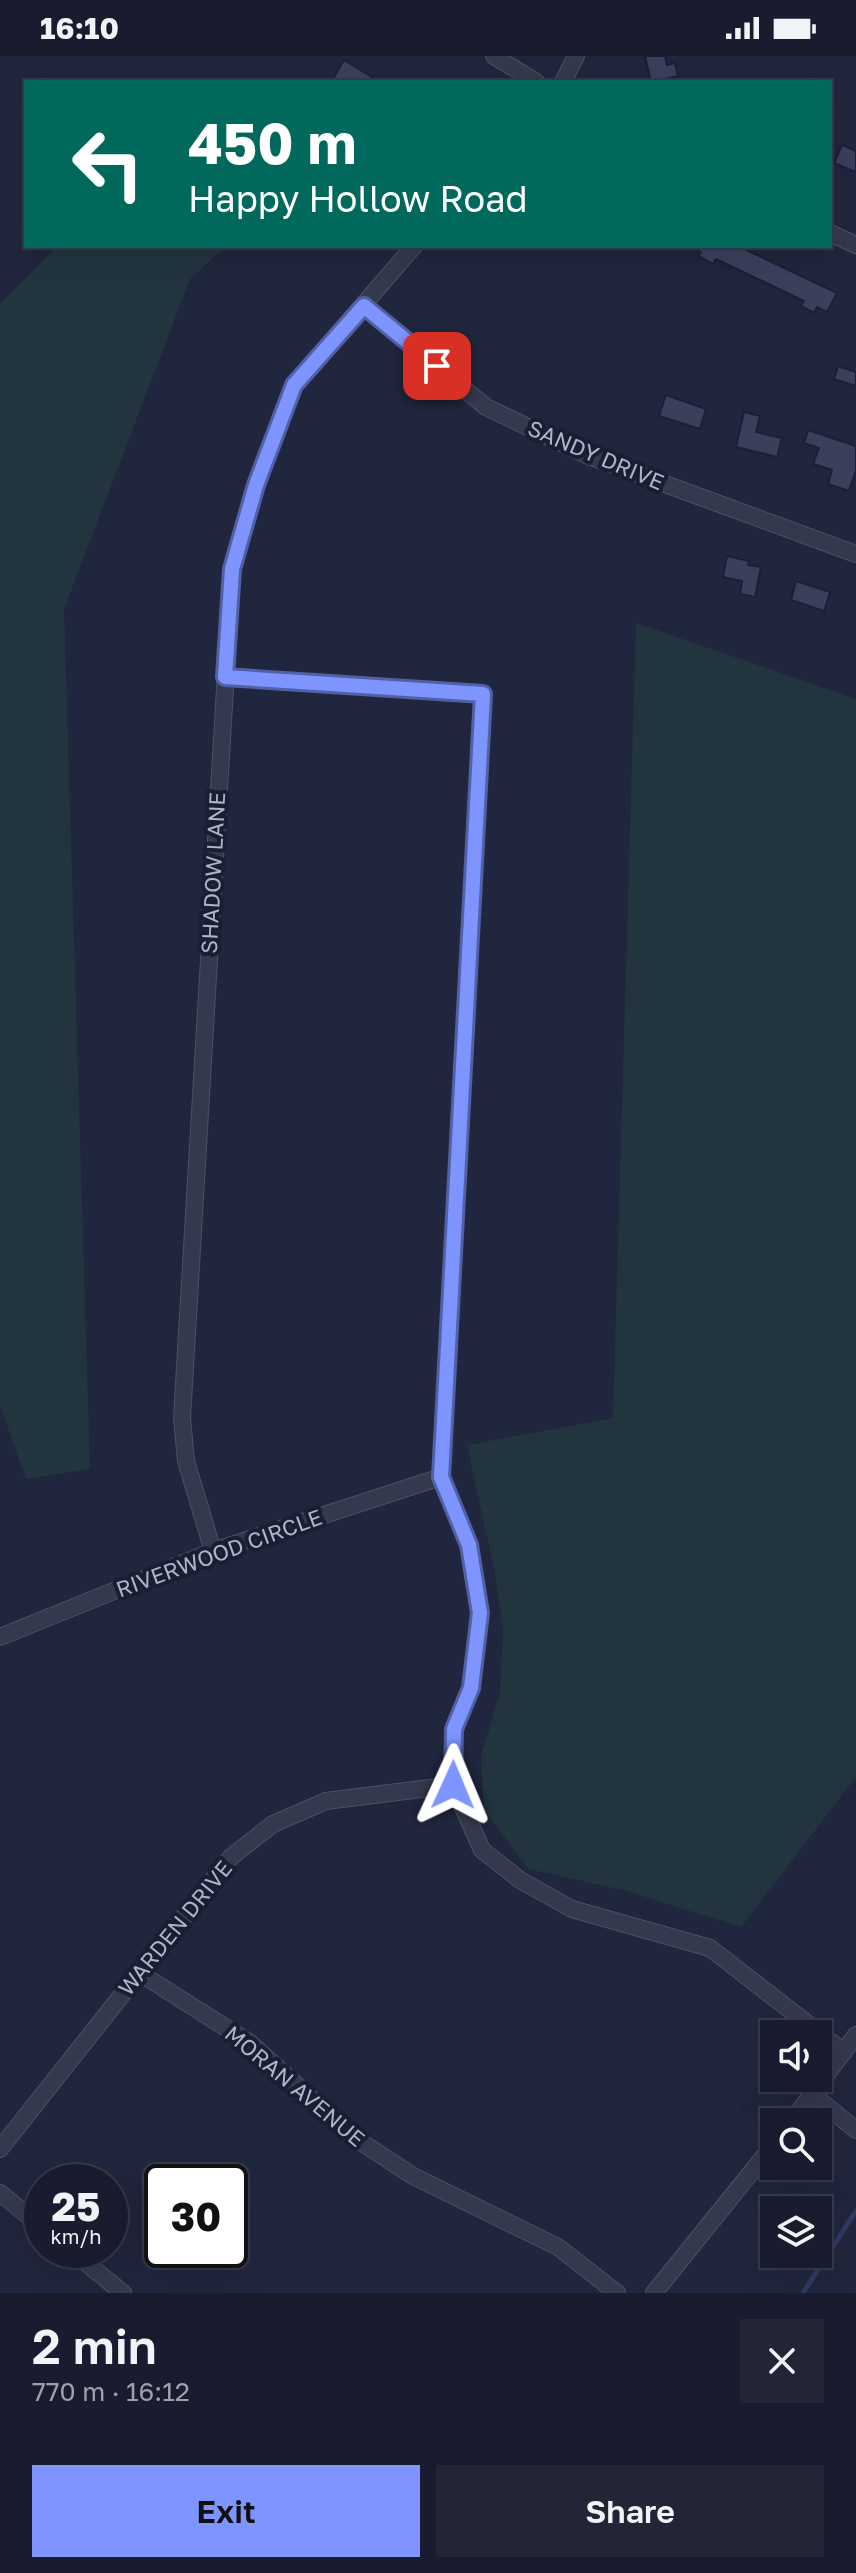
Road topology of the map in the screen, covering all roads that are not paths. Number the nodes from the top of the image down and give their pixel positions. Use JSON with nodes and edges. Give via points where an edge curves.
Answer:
{"nodes":[{"id":1,"x":494,"y":56,"type":"edge"},
{"id":2,"x":576,"y":56,"type":"edge"},
{"id":3,"x":533,"y":80,"type":"edge"},
{"id":4,"x":564,"y":80,"type":"edge"},
{"id":5,"x":832,"y":234,"type":"edge"},
{"id":6,"x":856,"y":245,"type":"edge"},
{"id":7,"x":412,"y":248,"type":"edge"},
{"id":8,"x":364,"y":306,"type":"junction"},
{"id":9,"x":856,"y":554,"type":"edge"},
{"id":10,"x":225,"y":677,"type":"junction"},
{"id":11,"x":441,"y":1477,"type":"junction"},
{"id":12,"x":213,"y":1551,"type":"junction"},
{"id":13,"x":0,"y":1637,"type":"edge"},
{"id":14,"x":453,"y":1785,"type":"junction"},
{"id":15,"x":138,"y":1972,"type":"junction"},
{"id":16,"x":856,"y":2035,"type":"edge"},
{"id":17,"x":844,"y":2052,"type":"junction"},
{"id":18,"x":813,"y":2095,"type":"junction"},
{"id":19,"x":802,"y":2108,"type":"edge"},
{"id":20,"x":856,"y":2130,"type":"edge"},
{"id":21,"x":0,"y":2149,"type":"edge"},
{"id":22,"x":760,"y":2161,"type":"edge"},
{"id":23,"x":0,"y":2193,"type":"edge"},
{"id":24,"x":24,"y":2212,"type":"edge"},
{"id":25,"x":92,"y":2268,"type":"edge"},
{"id":26,"x":123,"y":2293,"type":"edge"},
{"id":27,"x":617,"y":2293,"type":"edge"},
{"id":28,"x":654,"y":2293,"type":"edge"}],
"edges":[{"from":1,"to":3,"type":"street"},
{"from":2,"to":4,"type":"street"},
{"from":5,"to":6,"type":"street"},
{"from":7,"to":8,"type":"street","name":"SHADOW LANE"},
{"from":8,"to":9,"type":"street","name":"SANDY DRIVE","via":[[486,407],[586,455]]},
{"from":8,"to":10,"type":"street","name":"SHADOW LANE","via":[[294,385],[256,485],[232,569]]},
{"from":10,"to":11,"type":"street","via":[[483,694]]},
{"from":10,"to":12,"type":"street","name":"SHADOW LANE","via":[[182,1418],[186,1461]]},
{"from":11,"to":12,"type":"street","name":"RIVERWOOD CIRCLE"},
{"from":11,"to":14,"type":"street","via":[[469,1545],[480,1613],[471,1688],[454,1729]]},
{"from":12,"to":13,"type":"street","name":"RIVERWOOD CIRCLE"},
{"from":14,"to":15,"type":"street","name":"WARDEN DRIVE","via":[[326,1801],[273,1824],[231,1857]]},
{"from":14,"to":17,"type":"street","via":[[482,1850],[520,1880],[572,1909],[710,1948]]},
{"from":15,"to":21,"type":"street","name":"WARDEN DRIVE"},
{"from":15,"to":27,"type":"street","name":"MORAN AVENUE","via":[[250,2043],[355,2138],[413,2176],[558,2247]]},
{"from":16,"to":17,"type":"street"},
{"from":17,"to":18,"type":"street"},
{"from":18,"to":19,"type":"street"},
{"from":18,"to":20,"type":"street"},
{"from":22,"to":28,"type":"street"},
{"from":23,"to":24,"type":"street"},
{"from":25,"to":26,"type":"street"}]}
